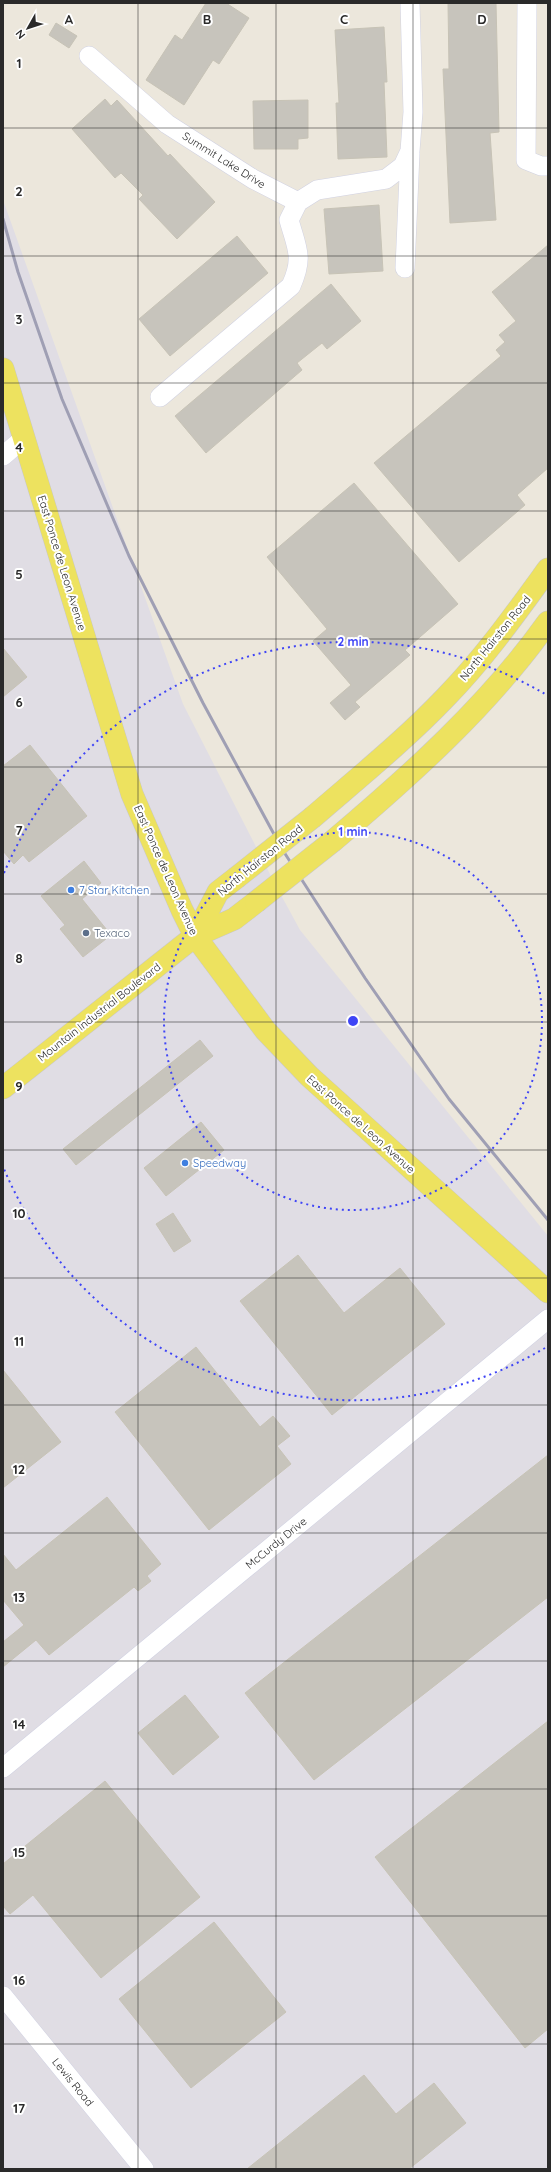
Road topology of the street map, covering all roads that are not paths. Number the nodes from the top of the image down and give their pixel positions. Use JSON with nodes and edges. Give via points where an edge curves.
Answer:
{"nodes":[{"id":1,"x":410,"y":3,"type":"edge"},
{"id":2,"x":527,"y":3,"type":"edge"},
{"id":3,"x":89,"y":56,"type":"dead end"},
{"id":4,"x":410,"y":151,"type":"junction"},
{"id":5,"x":548,"y":166,"type":"edge"},
{"id":6,"x":298,"y":202,"type":"junction"},
{"id":7,"x":405,"y":268,"type":"dead end"},
{"id":8,"x":3,"y":369,"type":"edge"},
{"id":9,"x":160,"y":397,"type":"dead end"},
{"id":10,"x":24,"y":438,"type":"junction"},
{"id":11,"x":3,"y":456,"type":"edge"},
{"id":12,"x":548,"y":569,"type":"edge"},
{"id":13,"x":548,"y":622,"type":"edge"},
{"id":14,"x":195,"y":936,"type":"junction"},
{"id":15,"x":3,"y":1088,"type":"edge"},
{"id":16,"x":548,"y":1292,"type":"edge"},
{"id":17,"x":548,"y":1318,"type":"edge"},
{"id":18,"x":3,"y":1768,"type":"edge"},
{"id":19,"x":3,"y":1996,"type":"edge"},
{"id":20,"x":144,"y":2169,"type":"edge"}],
"edges":[{"from":1,"to":4,"type":"street","via":[[413,112]]},
{"from":2,"to":5,"type":"street","via":[[526,160]]},
{"from":3,"to":6,"type":"street","name":"Summit Lake Drive","via":[[167,124],[253,179]]},
{"from":4,"to":6,"type":"street","via":[[403,166],[386,179],[317,190]]},
{"from":4,"to":7,"type":"street"},
{"from":6,"to":9,"type":"street","via":[[289,220],[299,257],[298,269],[291,286]]},
{"from":8,"to":10,"type":"main road","name":"East Ponce de Leon Avenue"},
{"from":10,"to":11,"type":"street"},
{"from":10,"to":14,"type":"main road","name":"East Ponce de Leon Avenue","via":[[132,794]]},
{"from":12,"to":14,"type":"main road","name":"North Hairston Road","bridge":true,"via":[[507,626],[446,697],[364,774],[218,892]]},
{"from":13,"to":14,"type":"main road","bridge":true,"via":[[532,645],[468,719],[385,797],[234,919]]},
{"from":14,"to":15,"type":"main road","name":"Mountain Industrial Boulevard"},
{"from":14,"to":16,"type":"main road","name":"East Ponce de Leon Avenue","via":[[265,1030],[309,1076]]},
{"from":17,"to":18,"type":"street","name":"McCurdy Drive"},
{"from":19,"to":20,"type":"street","name":"Lewis Road"}]}
